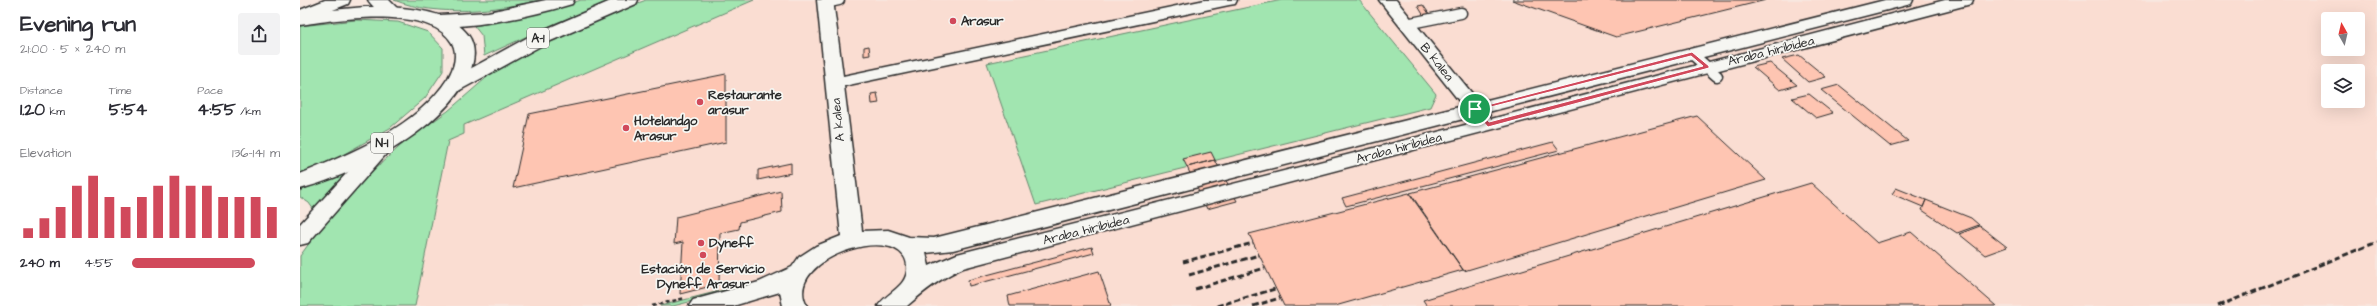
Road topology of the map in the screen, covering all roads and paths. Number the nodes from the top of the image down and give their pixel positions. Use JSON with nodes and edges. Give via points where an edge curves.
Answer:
{"nodes":[{"id":1,"x":341,"y":0,"type":"edge"},
{"id":2,"x":565,"y":0,"type":"edge"},
{"id":3,"x":628,"y":0,"type":"edge"},
{"id":4,"x":1229,"y":0,"type":"edge"},
{"id":5,"x":1387,"y":0,"type":"edge"},
{"id":6,"x":1905,"y":0,"type":"edge"},
{"id":7,"x":1965,"y":0,"type":"edge"},
{"id":8,"x":829,"y":1,"type":"edge"},
{"id":9,"x":384,"y":5,"type":"edge"},
{"id":10,"x":1461,"y":13,"type":"dead end"},
{"id":11,"x":300,"y":18,"type":"edge"},
{"id":12,"x":440,"y":21,"type":"junction"},
{"id":13,"x":1406,"y":24,"type":"junction"},
{"id":14,"x":1692,"y":54,"type":"junction"},
{"id":15,"x":1712,"y":71,"type":"junction"},
{"id":16,"x":834,"y":83,"type":"junction"},
{"id":17,"x":453,"y":86,"type":"junction"},
{"id":18,"x":1481,"y":117,"type":"junction"},
{"id":19,"x":388,"y":140,"type":"junction"},
{"id":20,"x":300,"y":182,"type":"edge"},
{"id":21,"x":300,"y":238,"type":"edge"},
{"id":22,"x":852,"y":239,"type":"junction"},
{"id":23,"x":906,"y":244,"type":"junction"},
{"id":24,"x":797,"y":273,"type":"junction"},
{"id":25,"x":909,"y":290,"type":"junction"},
{"id":26,"x":701,"y":306,"type":"edge"},
{"id":27,"x":795,"y":306,"type":"edge"},
{"id":28,"x":890,"y":306,"type":"edge"}],
"edges":[{"from":1,"to":11,"type":"main road"},
{"from":2,"to":12,"type":"main road","number":"A-1","via":[[496,17]]},
{"from":3,"to":17,"type":"main road","number":"A-1","via":[[540,37],[502,56]]},
{"from":4,"to":16,"type":"street"},
{"from":5,"to":13,"type":"street","name":"B kalea"},
{"from":6,"to":14,"type":"street","name":"Araba hiribidea"},
{"from":7,"to":15,"type":"street","name":"Araba hiribidea"},
{"from":8,"to":16,"type":"street","name":"A kalea"},
{"from":9,"to":11,"type":"main road","number":"N-I"},
{"from":9,"to":12,"type":"main road","number":"N-I"},
{"from":10,"to":13,"type":"lane"},
{"from":12,"to":17,"type":"main road","number":"N-I","via":[[463,40],[466,54]]},
{"from":13,"to":18,"type":"street","name":"B kalea"},
{"from":14,"to":15,"type":"lane"},
{"from":14,"to":18,"type":"street","name":"Araba hiribidea"},
{"from":15,"to":18,"type":"street","name":"Araba hiribidea"},
{"from":16,"to":22,"type":"street","name":"A kalea"},
{"from":17,"to":19,"type":"main road","number":"N-I","via":[[437,104]]},
{"from":18,"to":23,"type":"street","name":"Araba hiribidea","via":[[953,242],[934,246]]},
{"from":18,"to":25,"type":"street","name":"Araba hiribidea","via":[[1223,196],[957,262],[944,267]]},
{"from":19,"to":20,"type":"main road","number":"N-I","via":[[347,162]]},
{"from":19,"to":21,"type":"street"},
{"from":22,"to":23,"type":"street","name":"Araba hiribidea","via":[[872,236],[891,238]]},
{"from":22,"to":24,"type":"street","name":"Araba hiribidea","via":[[820,252]]},
{"from":23,"to":25,"type":"street","via":[[915,253],[919,264]]},
{"from":24,"to":26,"type":"street","via":[[766,289]]},
{"from":24,"to":27,"type":"street","via":[[791,288],[792,302]]},
{"from":25,"to":28,"type":"street","name":"Araba hiribidea"}]}
